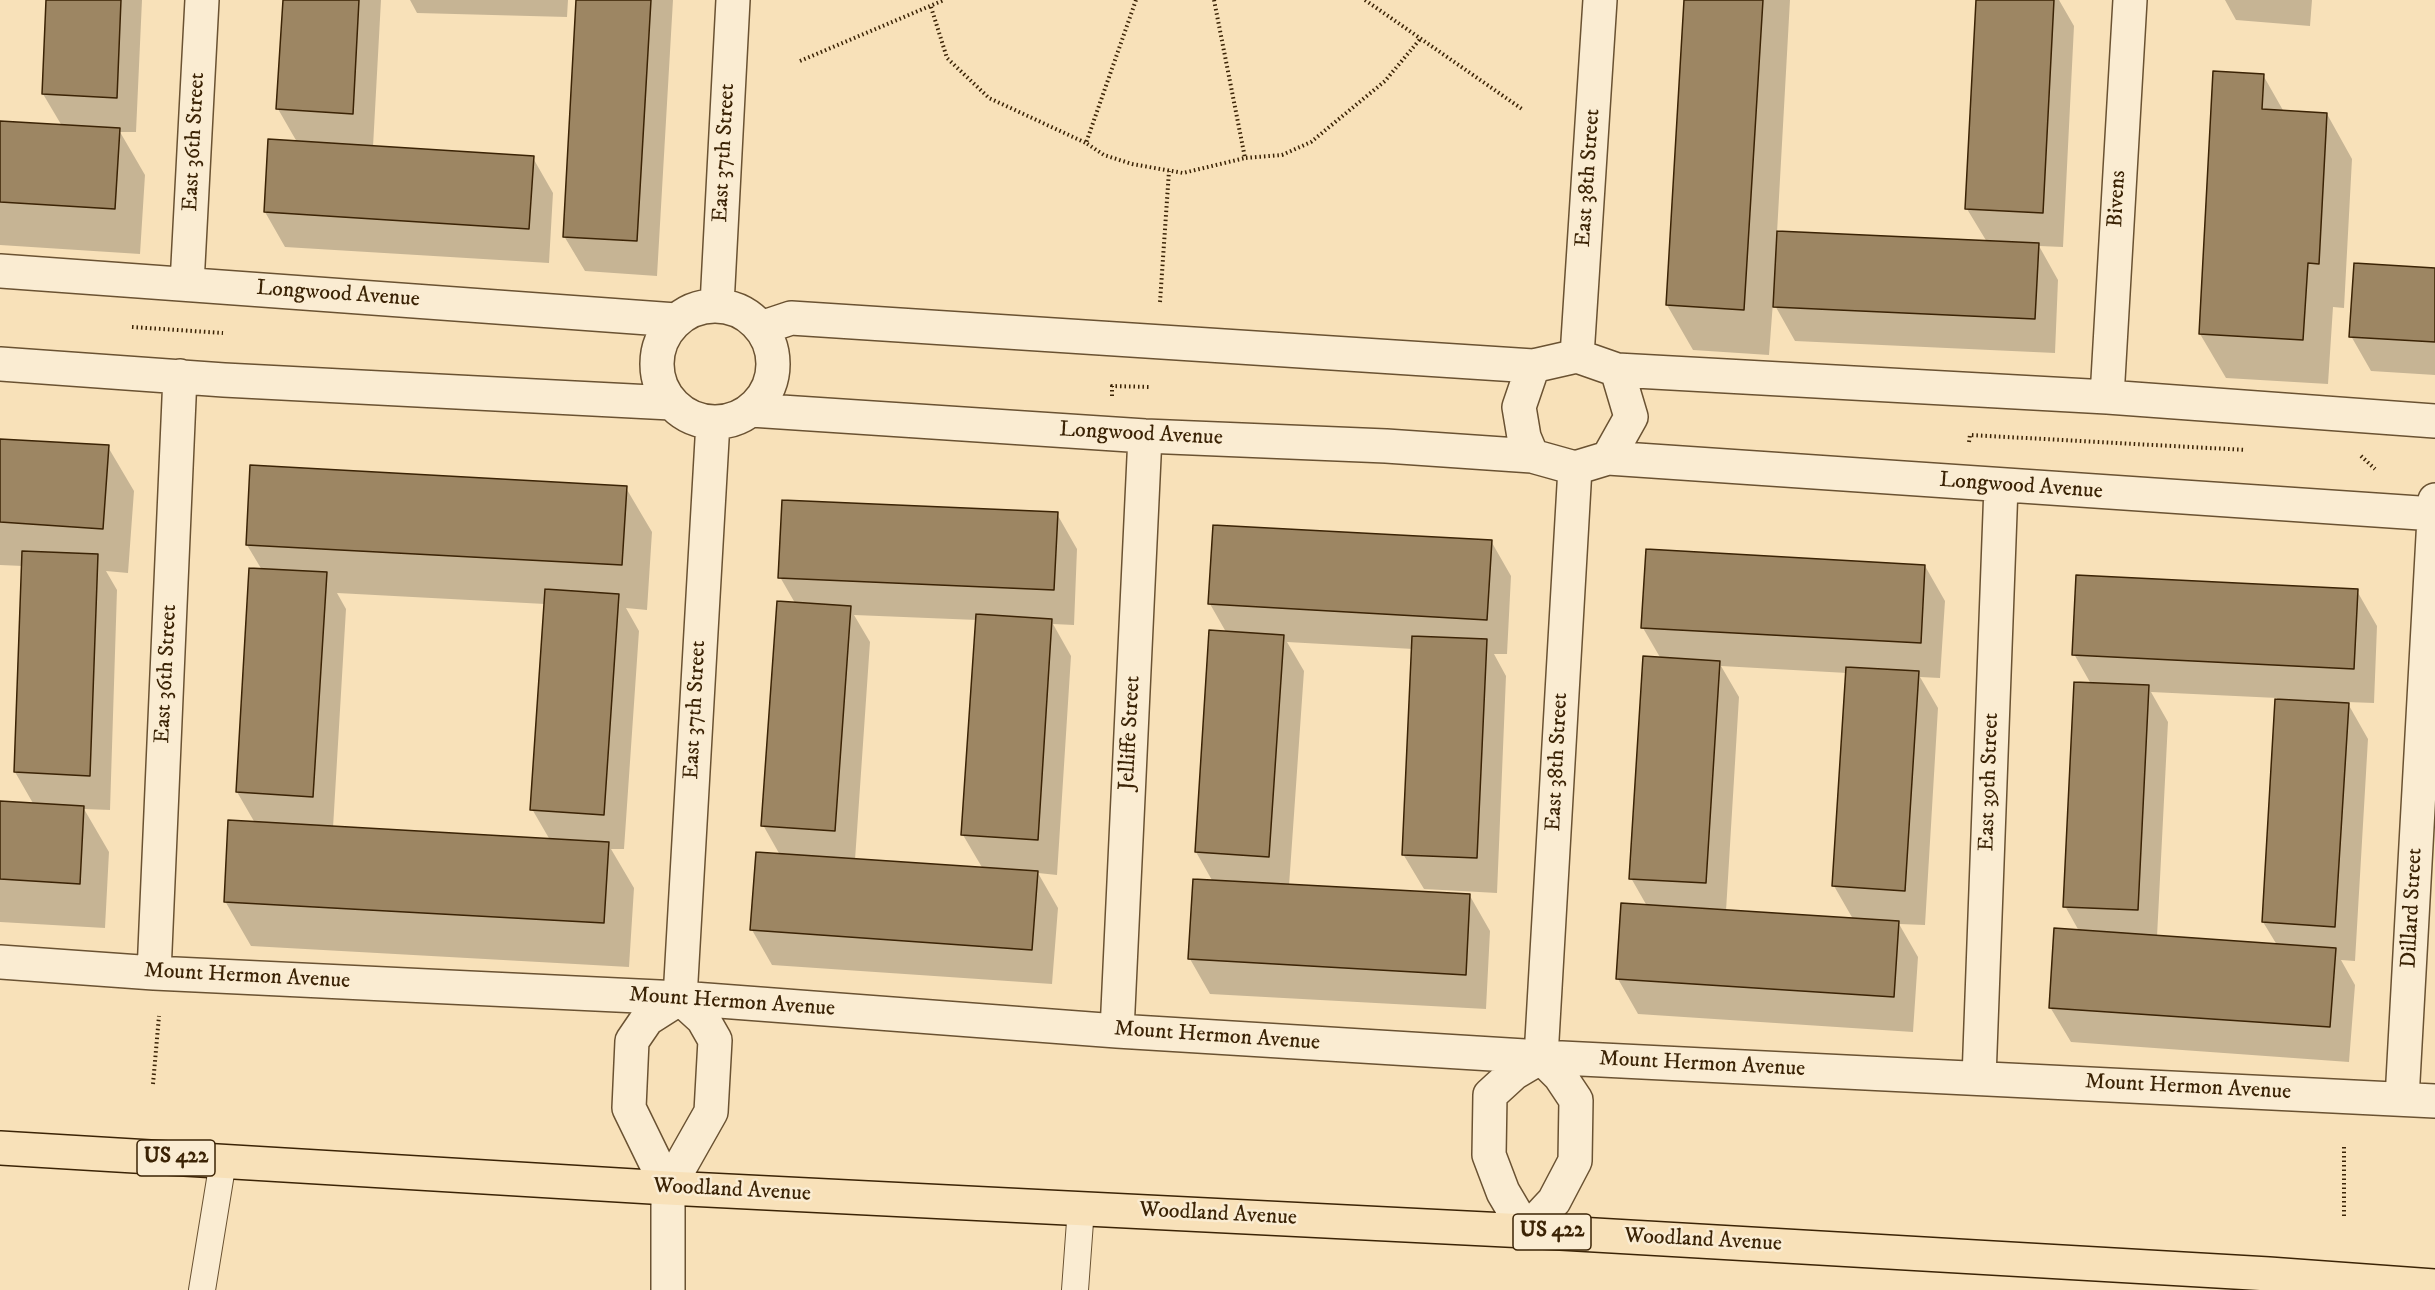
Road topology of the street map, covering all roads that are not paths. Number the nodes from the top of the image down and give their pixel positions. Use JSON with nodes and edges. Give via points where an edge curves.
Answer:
{"nodes":[{"id":1,"x":202,"y":0,"type":"edge"},
{"id":2,"x":734,"y":0,"type":"edge"},
{"id":3,"x":1600,"y":0,"type":"edge"},
{"id":4,"x":2130,"y":0,"type":"edge"},
{"id":5,"x":0,"y":271,"type":"edge"},
{"id":6,"x":187,"y":284,"type":"junction"},
{"id":7,"x":717,"y":305,"type":"junction"},
{"id":8,"x":676,"y":320,"type":"junction"},
{"id":9,"x":761,"y":328,"type":"junction"},
{"id":10,"x":1577,"y":356,"type":"junction"},
{"id":11,"x":0,"y":364,"type":"edge"},
{"id":12,"x":1533,"y":366,"type":"junction"},
{"id":13,"x":1617,"y":370,"type":"junction"},
{"id":14,"x":180,"y":376,"type":"junction"},
{"id":15,"x":2107,"y":397,"type":"junction"},
{"id":16,"x":671,"y":403,"type":"junction"},
{"id":17,"x":751,"y":410,"type":"junction"},
{"id":18,"x":2435,"y":421,"type":"edge"},
{"id":19,"x":713,"y":422,"type":"junction"},
{"id":20,"x":1145,"y":436,"type":"junction"},
{"id":21,"x":1532,"y":456,"type":"junction"},
{"id":22,"x":1608,"y":458,"type":"junction"},
{"id":23,"x":1575,"y":468,"type":"junction"},
{"id":24,"x":2001,"y":486,"type":"junction"},
{"id":25,"x":2434,"y":510,"type":"edge"},
{"id":26,"x":0,"y":962,"type":"edge"},
{"id":27,"x":154,"y":973,"type":"junction"},
{"id":28,"x":680,"y":998,"type":"junction"},
{"id":29,"x":1117,"y":1031,"type":"junction"},
{"id":30,"x":1541,"y":1057,"type":"junction"},
{"id":31,"x":1979,"y":1078,"type":"junction"},
{"id":32,"x":2402,"y":1099,"type":"junction"},
{"id":33,"x":2435,"y":1101,"type":"edge"},
{"id":34,"x":0,"y":1148,"type":"edge"},
{"id":35,"x":223,"y":1161,"type":"junction"},
{"id":36,"x":668,"y":1188,"type":"junction"},
{"id":37,"x":1081,"y":1208,"type":"junction"},
{"id":38,"x":1526,"y":1231,"type":"junction"},
{"id":39,"x":2268,"y":1282,"type":"edge"},
{"id":40,"x":2435,"y":1286,"type":"edge"},
{"id":41,"x":202,"y":1290,"type":"edge"},
{"id":42,"x":668,"y":1290,"type":"edge"},
{"id":43,"x":1076,"y":1290,"type":"edge"}],
"edges":[{"from":1,"to":6,"type":"street","name":"East 36th Street"},
{"from":2,"to":7,"type":"street","name":"East 37th Street"},
{"from":3,"to":10,"type":"street","name":"East 38th Street"},
{"from":4,"to":15,"type":"street","name":"Bivens"},
{"from":5,"to":6,"type":"street","name":"Longwood Avenue"},
{"from":6,"to":8,"type":"street","name":"Longwood Avenue"},
{"from":7,"to":8,"type":"street"},
{"from":7,"to":9,"type":"street","via":[[741,313]]},
{"from":8,"to":16,"type":"street","via":[[664,335],[656,370]]},
{"from":9,"to":12,"type":"street","via":[[791,318]]},
{"from":9,"to":17,"type":"street","via":[[770,344],[771,380]]},
{"from":10,"to":12,"type":"street"},
{"from":10,"to":13,"type":"street"},
{"from":11,"to":14,"type":"street"},
{"from":12,"to":21,"type":"street","via":[[1519,407]]},
{"from":13,"to":15,"type":"street"},
{"from":13,"to":22,"type":"street","via":[[1631,417]]},
{"from":14,"to":16,"type":"street"},
{"from":14,"to":27,"type":"street","name":"East 36th Street"},
{"from":15,"to":18,"type":"street"},
{"from":16,"to":19,"type":"street","via":[[697,420]]},
{"from":17,"to":19,"type":"street","via":[[727,422]]},
{"from":17,"to":20,"type":"street","name":"Longwood Avenue"},
{"from":19,"to":28,"type":"street","name":"East 37th Street"},
{"from":20,"to":21,"type":"street","name":"Longwood Avenue"},
{"from":20,"to":29,"type":"street","name":"Jelliffe Street"},
{"from":21,"to":23,"type":"street"},
{"from":22,"to":23,"type":"street"},
{"from":22,"to":24,"type":"street","name":"Longwood Avenue"},
{"from":23,"to":30,"type":"street","name":"East 38th Street"},
{"from":24,"to":25,"type":"street","name":"Longwood Avenue"},
{"from":24,"to":31,"type":"street","name":"East 39th Street"},
{"from":25,"to":32,"type":"street","name":"Dillard Street"},
{"from":26,"to":27,"type":"street","name":"Mount Hermon Avenue"},
{"from":27,"to":28,"type":"street","name":"Mount Hermon Avenue"},
{"from":28,"to":29,"type":"street","name":"Mount Hermon Avenue"},
{"from":28,"to":36,"type":"street","via":[[703,1019],[715,1040],[711,1112]]},
{"from":28,"to":36,"type":"street","via":[[647,1019],[632,1041],[628,1108]]},
{"from":29,"to":30,"type":"street","name":"Mount Hermon Avenue"},
{"from":30,"to":31,"type":"street","name":"Mount Hermon Avenue"},
{"from":30,"to":38,"type":"street","via":[[1576,1100],[1575,1161],[1554,1201]]},
{"from":30,"to":38,"type":"street","via":[[1514,1073],[1490,1095],[1489,1155],[1503,1192]]},
{"from":31,"to":32,"type":"street","name":"Mount Hermon Avenue"},
{"from":32,"to":33,"type":"street","name":"Mount Hermon Avenue"},
{"from":34,"to":35,"type":"main road","name":"Woodland Avenue","number":"US 422"},
{"from":35,"to":36,"type":"main road","name":"Woodland Avenue","number":"US 422"},
{"from":35,"to":41,"type":"lane"},
{"from":36,"to":37,"type":"main road","name":"Woodland Avenue","number":"US 422"},
{"from":36,"to":42,"type":"street"},
{"from":37,"to":38,"type":"main road","name":"Woodland Avenue","number":"US 422"},
{"from":37,"to":43,"type":"lane"},
{"from":38,"to":39,"type":"main road","name":"Woodland Avenue","number":"US 422"},
{"from":39,"to":40,"type":"main road","name":"Woodland Avenue","number":"US 422"}]}
